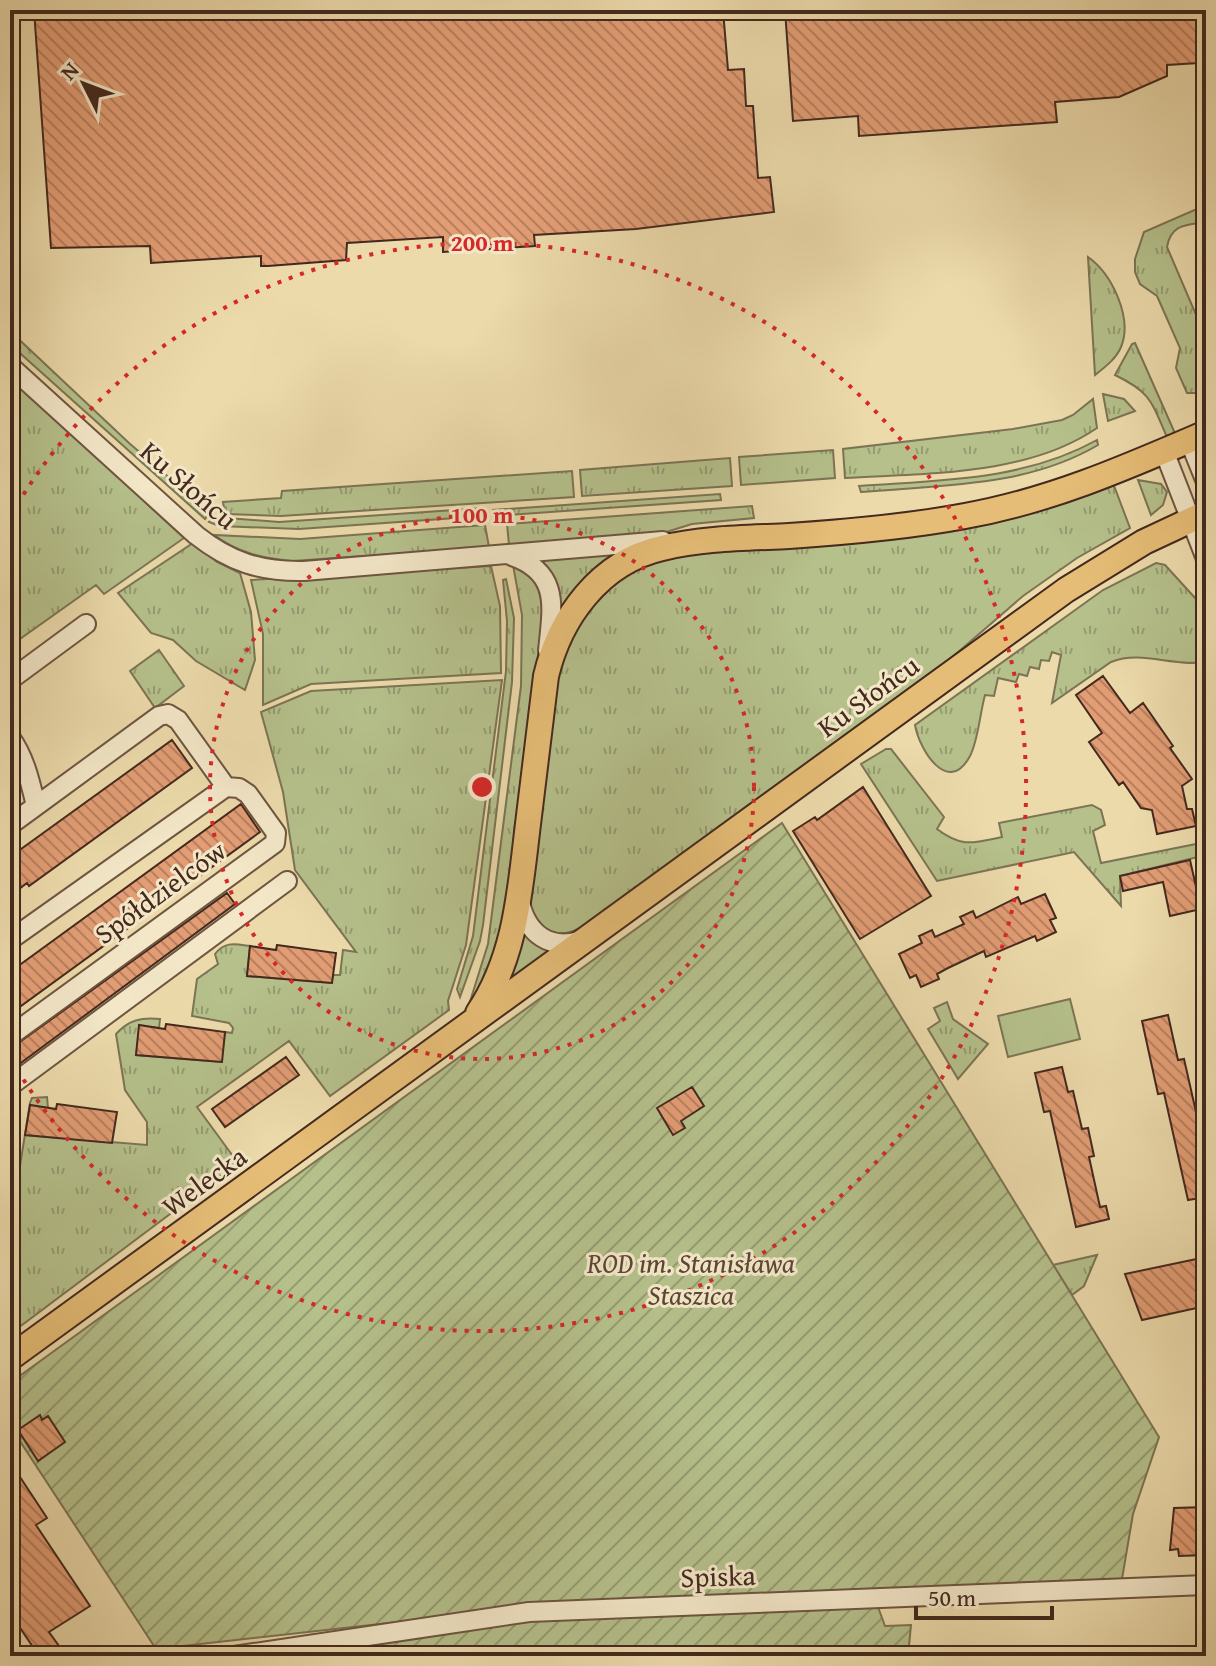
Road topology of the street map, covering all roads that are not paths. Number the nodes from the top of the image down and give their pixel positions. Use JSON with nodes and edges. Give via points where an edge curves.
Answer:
{"nodes":[{"id":1,"x":10,"y":366,"type":"edge"},
{"id":2,"x":1198,"y":436,"type":"edge"},
{"id":3,"x":1164,"y":451,"type":"junction"},
{"id":4,"x":1206,"y":482,"type":"edge"},
{"id":5,"x":1198,"y":517,"type":"edge"},
{"id":6,"x":709,"y":541,"type":"junction"},
{"id":7,"x":505,"y":554,"type":"junction"},
{"id":8,"x":1206,"y":559,"type":"edge"},
{"id":9,"x":86,"y":624,"type":"dead end"},
{"id":10,"x":546,"y":676,"type":"junction"},
{"id":11,"x":10,"y":680,"type":"edge"},
{"id":12,"x":10,"y":737,"type":"edge"},
{"id":13,"x":226,"y":787,"type":"junction"},
{"id":14,"x":36,"y":806,"type":"junction"},
{"id":15,"x":10,"y":825,"type":"edge"},
{"id":16,"x":287,"y":881,"type":"dead end"},
{"id":17,"x":520,"y":891,"type":"junction"},
{"id":18,"x":591,"y":935,"type":"junction"},
{"id":19,"x":10,"y":940,"type":"edge"},
{"id":20,"x":463,"y":1030,"type":"junction"},
{"id":21,"x":10,"y":1036,"type":"edge"},
{"id":22,"x":433,"y":1052,"type":"joint"},
{"id":23,"x":10,"y":1086,"type":"edge"},
{"id":24,"x":10,"y":1358,"type":"edge"},
{"id":25,"x":1206,"y":1585,"type":"edge"},
{"id":26,"x":234,"y":1656,"type":"edge"}],
"edges":[{"from":1,"to":7,"type":"street","name":"Ku Słońcu","via":[[196,535],[243,565],[304,571]]},
{"from":2,"to":3,"type":"main road","name":"Ku Słońcu"},
{"from":2,"to":4,"type":"street","name":"Ku Słońcu"},
{"from":3,"to":5,"type":"street"},
{"from":3,"to":6,"type":"main road","name":"Ku Słońcu","via":[[1075,487],[968,516]]},
{"from":5,"to":8,"type":"street"},
{"from":5,"to":18,"type":"main road","name":"Ku Słońcu","via":[[1131,549],[1074,585]]},
{"from":6,"to":7,"type":"street","name":"Ku Słońcu"},
{"from":6,"to":10,"type":"main road","name":"Ku Słońcu","via":[[652,551],[597,583],[561,629]]},
{"from":7,"to":10,"type":"street","name":"Ku Słońcu","via":[[531,565],[550,591]]},
{"from":9,"to":11,"type":"street"},
{"from":10,"to":17,"type":"main road","name":"Ku Słońcu"},
{"from":12,"to":14,"type":"street","via":[[28,771]]},
{"from":13,"to":14,"type":"street","name":"Spółdzielców","via":[[178,720],[168,714]]},
{"from":13,"to":19,"type":"street","name":"Spółdzielców"},
{"from":13,"to":21,"type":"street","name":"Spółdzielców","via":[[248,794],[276,833],[275,843]]},
{"from":14,"to":15,"type":"street","name":"Spółdzielców"},
{"from":16,"to":23,"type":"street"},
{"from":17,"to":18,"type":"street","name":"Ku Słońcu","via":[[524,918],[539,937],[567,944]]},
{"from":17,"to":20,"type":"main road","name":"Ku Słońcu","via":[[501,971]]},
{"from":18,"to":20,"type":"main road","name":"Ku Słońcu"},
{"from":20,"to":22,"type":"main road","name":"Ku Słońcu"},
{"from":22,"to":24,"type":"main road","name":"Welecka"},
{"from":25,"to":26,"type":"street","name":"Spiska","via":[[529,1612]]}]}
